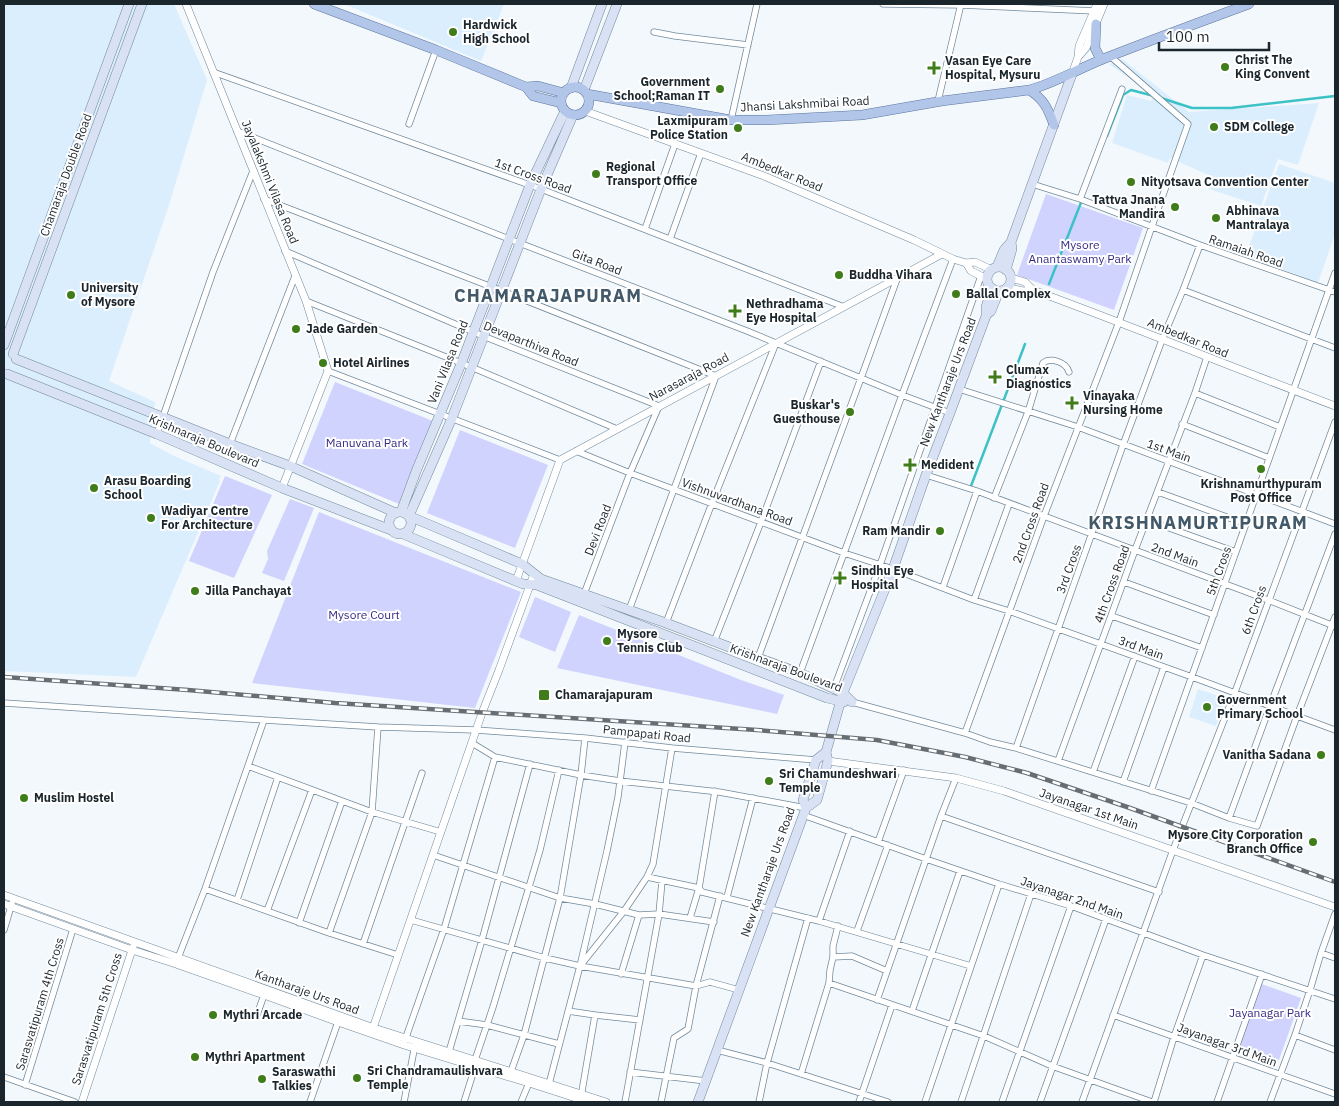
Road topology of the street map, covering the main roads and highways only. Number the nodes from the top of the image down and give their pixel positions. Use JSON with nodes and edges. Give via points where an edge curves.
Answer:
{"nodes":[{"id":1,"x":129,"y":4,"type":"edge"},
{"id":2,"x":142,"y":4,"type":"edge"},
{"id":3,"x":315,"y":4,"type":"edge"},
{"id":4,"x":602,"y":4,"type":"edge"},
{"id":5,"x":617,"y":4,"type":"edge"},
{"id":6,"x":1249,"y":4,"type":"edge"},
{"id":7,"x":1096,"y":24,"type":"road end"},
{"id":8,"x":1101,"y":60,"type":"junction"},
{"id":9,"x":1072,"y":74,"type":"junction"},
{"id":10,"x":1029,"y":90,"type":"junction"},
{"id":11,"x":586,"y":92,"type":"junction"},
{"id":12,"x":567,"y":102,"type":"junction"},
{"id":13,"x":1054,"y":125,"type":"junction"},
{"id":14,"x":1001,"y":271,"type":"junction"},
{"id":15,"x":999,"y":289,"type":"junction"},
{"id":16,"x":4,"y":345,"type":"edge"},
{"id":17,"x":11,"y":355,"type":"edge"},
{"id":18,"x":5,"y":374,"type":"edge"},
{"id":19,"x":402,"y":514,"type":"junction"},
{"id":20,"x":391,"y":530,"type":"junction"},
{"id":21,"x":403,"y":534,"type":"junction"},
{"id":22,"x":839,"y":691,"type":"junction"},
{"id":23,"x":840,"y":702,"type":"junction"},
{"id":24,"x":827,"y":756,"type":"junction"},
{"id":25,"x":804,"y":812,"type":"junction"},
{"id":26,"x":698,"y":1102,"type":"edge"}],
"edges":[{"from":1,"to":16,"type":"main road","name":"Chamaraja Double Road"},
{"from":2,"to":17,"type":"main road","name":"Chamaraja Double Road"},
{"from":3,"to":12,"type":"main road","name":"Jhansi Lakshmibai Road","via":[[526,87],[533,96]]},
{"from":4,"to":12,"type":"main road","name":"Vani Vilasa Road"},
{"from":5,"to":11,"type":"main road"},
{"from":6,"to":8,"type":"main road","name":"Jhansi Lakshmibai Road"},
{"from":7,"to":8,"type":"main road","via":[[1095,48]]},
{"from":8,"to":9,"type":"main road","name":"Jhansi Lakshmibai Road"},
{"from":9,"to":10,"type":"main road","name":"Jhansi Lakshmibai Road"},
{"from":9,"to":13,"type":"main road"},
{"from":10,"to":11,"type":"main road","name":"Jhansi Lakshmibai Road","via":[[938,101],[862,115],[767,120],[731,120]]},
{"from":10,"to":13,"type":"main road","via":[[1038,95],[1047,107]]},
{"from":11,"to":12,"type":"main road","name":"Jhansi Lakshmibai Road","via":[[580,88]]},
{"from":11,"to":12,"type":"main road","via":[[589,103],[582,114]]},
{"from":12,"to":19,"type":"main road","name":"Vani Vilasa Road","via":[[530,185],[461,364],[416,469]]},
{"from":12,"to":19,"type":"main road","name":"Vani Vilasa Road","via":[[541,189],[452,418]]},
{"from":13,"to":14,"type":"main road","via":[[1011,242],[1012,249]]},
{"from":14,"to":15,"type":"main road","name":"New Kantharaje Urs Road","via":[[1010,283]]},
{"from":14,"to":15,"type":"main road","via":[[984,277]]},
{"from":15,"to":22,"type":"main road","name":"New Kantharaje Urs Road","via":[[958,389],[893,569]]},
{"from":17,"to":18,"type":"main road","name":"Chamaraja Double Road","via":[[16,367]]},
{"from":17,"to":19,"type":"main road","name":"Krishnaraja Boulevard"},
{"from":18,"to":20,"type":"main road","name":"Krishnaraja Boulevard"},
{"from":19,"to":20,"type":"main road","via":[[392,516]]},
{"from":19,"to":21,"type":"main road","via":[[411,519],[411,527]]},
{"from":19,"to":22,"type":"main road","name":"Krishnaraja Boulevard","via":[[522,564],[541,580],[666,623]]},
{"from":20,"to":21,"type":"main road"},
{"from":21,"to":23,"type":"main road","name":"Krishnaraja Boulevard","via":[[523,584],[537,585]]},
{"from":22,"to":23,"type":"main road","name":"New Kantharaje Urs Road"},
{"from":22,"to":23,"type":"main road","name":"Krishnaraja Boulevard","via":[[852,702]]},
{"from":23,"to":24,"type":"main road","name":"New Kantharaje Urs Road"},
{"from":24,"to":25,"type":"main road","name":"New Kantharaje Urs Road","via":[[816,800]]},
{"from":24,"to":25,"type":"main road","name":"New Kantharaje Urs Road","via":[[816,760],[803,800]]},
{"from":25,"to":26,"type":"main road","name":"New Kantharaje Urs Road"}]}
